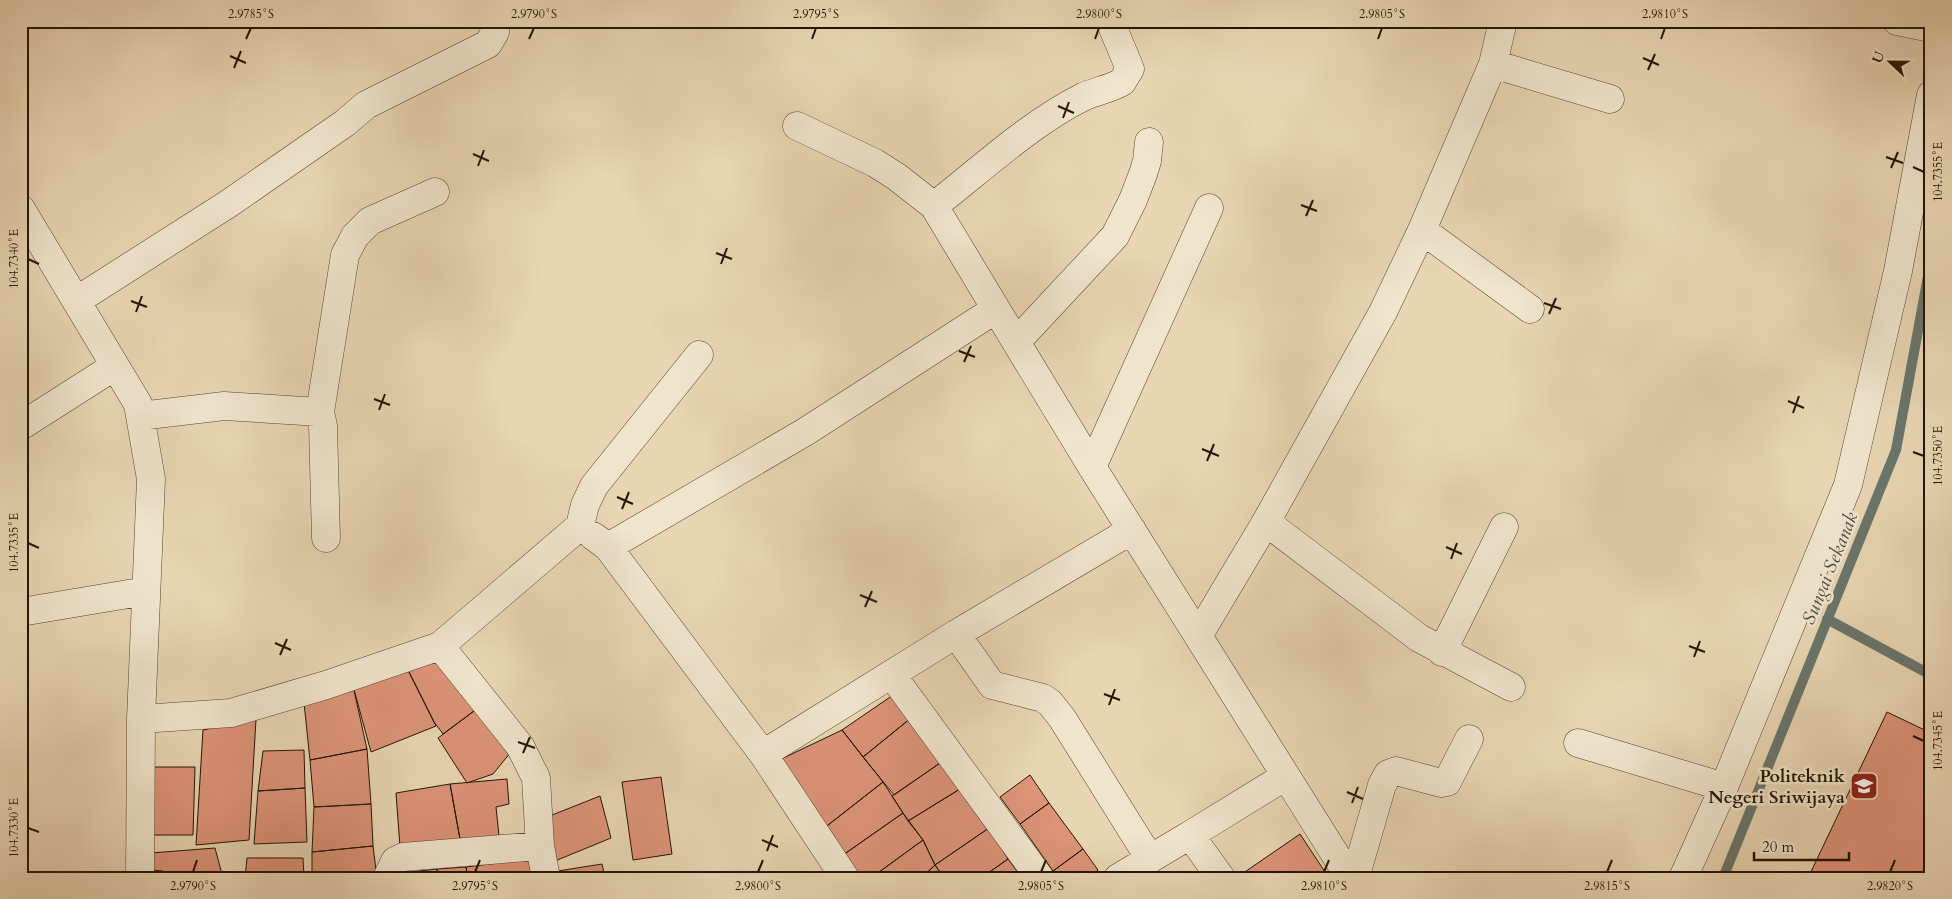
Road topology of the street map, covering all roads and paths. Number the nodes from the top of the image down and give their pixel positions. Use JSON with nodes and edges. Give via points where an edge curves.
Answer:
{"nodes":[{"id":1,"x":496,"y":21,"type":"edge"},
{"id":2,"x":1110,"y":21,"type":"edge"},
{"id":3,"x":1503,"y":21,"type":"edge"},
{"id":4,"x":1897,"y":21,"type":"edge"},
{"id":5,"x":1931,"y":28,"type":"edge"},
{"id":6,"x":1493,"y":64,"type":"junction"},
{"id":7,"x":1931,"y":95,"type":"edge"},
{"id":8,"x":1610,"y":99,"type":"dead end"},
{"id":9,"x":797,"y":126,"type":"dead end"},
{"id":10,"x":1148,"y":142,"type":"dead end"},
{"id":11,"x":435,"y":192,"type":"dead end"},
{"id":12,"x":934,"y":206,"type":"junction"},
{"id":13,"x":1209,"y":208,"type":"dead end"},
{"id":14,"x":21,"y":209,"type":"edge"},
{"id":15,"x":1422,"y":230,"type":"junction"},
{"id":16,"x":76,"y":301,"type":"junction"},
{"id":17,"x":996,"y":309,"type":"junction"},
{"id":18,"x":1530,"y":309,"type":"dead end"},
{"id":19,"x":1017,"y":341,"type":"junction"},
{"id":20,"x":699,"y":355,"type":"dead end"},
{"id":21,"x":115,"y":366,"type":"junction"},
{"id":22,"x":320,"y":412,"type":"junction"},
{"id":23,"x":140,"y":416,"type":"junction"},
{"id":24,"x":21,"y":426,"type":"edge"},
{"id":25,"x":1092,"y":467,"type":"junction"},
{"id":26,"x":1266,"y":522,"type":"junction"},
{"id":27,"x":580,"y":526,"type":"junction"},
{"id":28,"x":1504,"y":526,"type":"dead end"},
{"id":29,"x":1132,"y":530,"type":"junction"},
{"id":30,"x":326,"y":538,"type":"dead end"},
{"id":31,"x":608,"y":547,"type":"junction"},
{"id":32,"x":146,"y":591,"type":"junction"},
{"id":33,"x":21,"y":612,"type":"edge"},
{"id":34,"x":956,"y":634,"type":"junction"},
{"id":35,"x":1198,"y":636,"type":"junction"},
{"id":36,"x":440,"y":646,"type":"junction"},
{"id":37,"x":1442,"y":652,"type":"junction"},
{"id":38,"x":892,"y":675,"type":"junction"},
{"id":39,"x":1511,"y":688,"type":"dead end"},
{"id":40,"x":140,"y":719,"type":"junction"},
{"id":41,"x":1469,"y":739,"type":"dead end"},
{"id":42,"x":1578,"y":743,"type":"dead end"},
{"id":43,"x":763,"y":754,"type":"junction"},
{"id":44,"x":1286,"y":776,"type":"junction"},
{"id":45,"x":1724,"y":787,"type":"junction"},
{"id":46,"x":1190,"y":834,"type":"junction"},
{"id":47,"x":540,"y":846,"type":"junction"},
{"id":48,"x":1150,"y":859,"type":"junction"},
{"id":49,"x":140,"y":878,"type":"edge"},
{"id":50,"x":387,"y":878,"type":"edge"},
{"id":51,"x":546,"y":878,"type":"edge"},
{"id":52,"x":844,"y":878,"type":"edge"},
{"id":53,"x":1040,"y":878,"type":"edge"},
{"id":54,"x":1118,"y":878,"type":"edge"},
{"id":55,"x":1221,"y":878,"type":"edge"},
{"id":56,"x":1350,"y":878,"type":"edge"},
{"id":57,"x":1354,"y":878,"type":"edge"},
{"id":58,"x":1683,"y":878,"type":"edge"}],
"edges":[{"from":1,"to":16,"type":"street","via":[[495,32],[488,44],[366,105],[228,204]]},
{"from":2,"to":12,"type":"street","via":[[1130,69],[1122,82],[1083,97],[1058,112]]},
{"from":3,"to":6,"type":"street"},
{"from":4,"to":5,"type":"street"},
{"from":6,"to":8,"type":"street"},
{"from":6,"to":15,"type":"street"},
{"from":7,"to":45,"type":"street","via":[[1898,271],[1848,485]]},
{"from":9,"to":12,"type":"street","via":[[875,163]]},
{"from":10,"to":19,"type":"street","via":[[1143,174],[1115,236]]},
{"from":11,"to":22,"type":"street","via":[[370,221],[355,236],[345,255]]},
{"from":12,"to":17,"type":"street"},
{"from":13,"to":25,"type":"street"},
{"from":14,"to":16,"type":"street"},
{"from":15,"to":18,"type":"street"},
{"from":15,"to":26,"type":"street","via":[[1383,312]]},
{"from":16,"to":21,"type":"street"},
{"from":17,"to":19,"type":"street"},
{"from":17,"to":31,"type":"street","via":[[805,432]]},
{"from":19,"to":25,"type":"street"},
{"from":20,"to":27,"type":"street","via":[[594,486],[585,504]]},
{"from":21,"to":23,"type":"street","via":[[138,404]]},
{"from":21,"to":24,"type":"street"},
{"from":22,"to":23,"type":"street","via":[[224,406]]},
{"from":22,"to":30,"type":"street"},
{"from":23,"to":32,"type":"street","via":[[151,479]]},
{"from":25,"to":29,"type":"street"},
{"from":26,"to":35,"type":"street"},
{"from":26,"to":37,"type":"street"},
{"from":27,"to":31,"type":"street"},
{"from":27,"to":36,"type":"street"},
{"from":28,"to":37,"type":"street"},
{"from":29,"to":34,"type":"street"},
{"from":29,"to":35,"type":"street"},
{"from":31,"to":43,"type":"street"},
{"from":32,"to":33,"type":"street"},
{"from":32,"to":40,"type":"street"},
{"from":34,"to":38,"type":"street"},
{"from":34,"to":48,"type":"street","via":[[992,685],[1043,698],[1050,703]]},
{"from":35,"to":44,"type":"street"},
{"from":36,"to":40,"type":"street","via":[[231,713]]},
{"from":36,"to":47,"type":"street","via":[[520,746],[536,778]]},
{"from":37,"to":39,"type":"street"},
{"from":38,"to":43,"type":"street"},
{"from":38,"to":53,"type":"street"},
{"from":40,"to":49,"type":"street"},
{"from":41,"to":57,"type":"street","via":[[1448,782],[1441,784],[1396,771],[1388,774]]},
{"from":42,"to":45,"type":"street"},
{"from":43,"to":52,"type":"street"},
{"from":44,"to":46,"type":"street"},
{"from":44,"to":56,"type":"street"},
{"from":45,"to":58,"type":"street"},
{"from":46,"to":48,"type":"street"},
{"from":46,"to":55,"type":"street"},
{"from":47,"to":50,"type":"street","via":[[403,857],[395,861]]},
{"from":47,"to":51,"type":"street"},
{"from":48,"to":54,"type":"street"}]}
